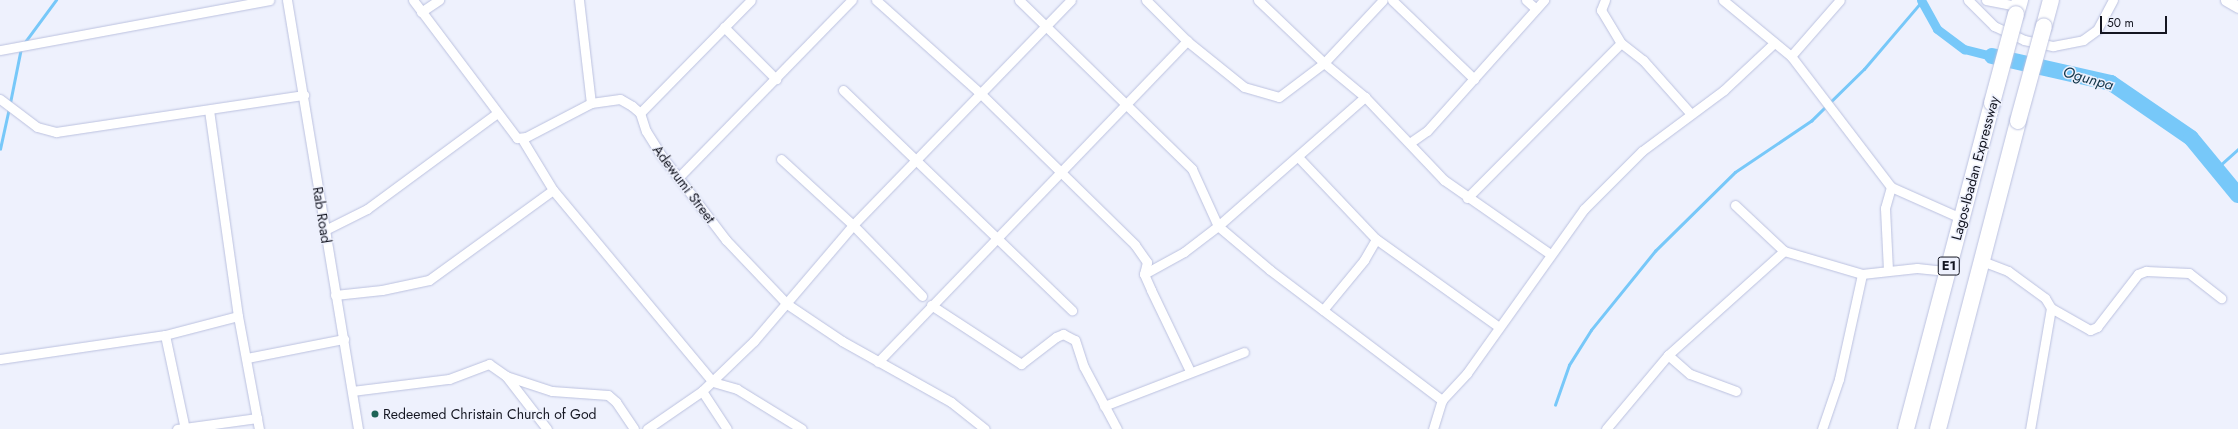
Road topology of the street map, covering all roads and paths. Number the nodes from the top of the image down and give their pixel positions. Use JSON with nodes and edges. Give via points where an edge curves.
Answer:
{"nodes":[{"id":1,"x":269,"y":0,"type":"edge"},
{"id":2,"x":287,"y":0,"type":"edge"},
{"id":3,"x":413,"y":0,"type":"edge"},
{"id":4,"x":439,"y":0,"type":"edge"},
{"id":5,"x":580,"y":0,"type":"edge"},
{"id":6,"x":751,"y":0,"type":"edge"},
{"id":7,"x":852,"y":0,"type":"edge"},
{"id":8,"x":876,"y":0,"type":"edge"},
{"id":9,"x":1019,"y":0,"type":"edge"},
{"id":10,"x":1071,"y":0,"type":"edge"},
{"id":11,"x":1146,"y":0,"type":"edge"},
{"id":12,"x":1258,"y":0,"type":"edge"},
{"id":13,"x":1383,"y":0,"type":"edge"},
{"id":14,"x":1392,"y":0,"type":"edge"},
{"id":15,"x":1526,"y":0,"type":"edge"},
{"id":16,"x":1544,"y":0,"type":"edge"},
{"id":17,"x":1605,"y":0,"type":"edge"},
{"id":18,"x":1722,"y":0,"type":"edge"},
{"id":19,"x":1840,"y":0,"type":"edge"},
{"id":20,"x":1968,"y":0,"type":"edge"},
{"id":21,"x":1986,"y":0,"type":"edge"},
{"id":22,"x":2051,"y":0,"type":"edge"},
{"id":23,"x":2114,"y":0,"type":"edge"},
{"id":24,"x":2226,"y":0,"type":"edge"},
{"id":25,"x":2018,"y":7,"type":"edge"},
{"id":26,"x":2238,"y":7,"type":"edge"},
{"id":27,"x":1536,"y":9,"type":"junction"},
{"id":28,"x":421,"y":12,"type":"junction"},
{"id":29,"x":1046,"y":25,"type":"junction"},
{"id":30,"x":724,"y":27,"type":"junction"},
{"id":31,"x":1187,"y":41,"type":"junction"},
{"id":32,"x":1621,"y":43,"type":"junction"},
{"id":33,"x":1774,"y":43,"type":"junction"},
{"id":34,"x":0,"y":50,"type":"edge"},
{"id":35,"x":1791,"y":56,"type":"junction"},
{"id":36,"x":1324,"y":63,"type":"junction"},
{"id":37,"x":776,"y":79,"type":"junction"},
{"id":38,"x":1474,"y":79,"type":"junction"},
{"id":39,"x":843,"y":90,"type":"dead end"},
{"id":40,"x":980,"y":93,"type":"junction"},
{"id":41,"x":304,"y":95,"type":"junction"},
{"id":42,"x":1365,"y":97,"type":"junction"},
{"id":43,"x":0,"y":99,"type":"edge"},
{"id":44,"x":592,"y":102,"type":"junction"},
{"id":45,"x":1123,"y":104,"type":"junction"},
{"id":46,"x":210,"y":110,"type":"junction"},
{"id":47,"x":497,"y":113,"type":"junction"},
{"id":48,"x":640,"y":113,"type":"junction"},
{"id":49,"x":1691,"y":114,"type":"junction"},
{"id":50,"x":522,"y":139,"type":"junction"},
{"id":51,"x":1411,"y":142,"type":"junction"},
{"id":52,"x":1299,"y":158,"type":"junction"},
{"id":53,"x":781,"y":159,"type":"dead end"},
{"id":54,"x":915,"y":159,"type":"junction"},
{"id":55,"x":1062,"y":174,"type":"junction"},
{"id":56,"x":680,"y":176,"type":"junction"},
{"id":57,"x":1890,"y":187,"type":"junction"},
{"id":58,"x":553,"y":190,"type":"junction"},
{"id":59,"x":1467,"y":198,"type":"junction"},
{"id":60,"x":1735,"y":205,"type":"dead end"},
{"id":61,"x":1961,"y":218,"type":"junction"},
{"id":62,"x":853,"y":225,"type":"junction"},
{"id":63,"x":1218,"y":226,"type":"junction"},
{"id":64,"x":325,"y":230,"type":"junction"},
{"id":65,"x":999,"y":238,"type":"junction"},
{"id":66,"x":1376,"y":239,"type":"junction"},
{"id":67,"x":1784,"y":251,"type":"junction"},
{"id":68,"x":1550,"y":254,"type":"junction"},
{"id":69,"x":1982,"y":261,"type":"junction"},
{"id":70,"x":1888,"y":270,"type":"junction"},
{"id":71,"x":1947,"y":271,"type":"junction"},
{"id":72,"x":1144,"y":274,"type":"junction"},
{"id":73,"x":1862,"y":274,"type":"junction"},
{"id":74,"x":335,"y":295,"type":"junction"},
{"id":75,"x":922,"y":296,"type":"dead end"},
{"id":76,"x":2221,"y":298,"type":"dead end"},
{"id":77,"x":787,"y":304,"type":"junction"},
{"id":78,"x":931,"y":305,"type":"junction"},
{"id":79,"x":2051,"y":308,"type":"junction"},
{"id":80,"x":1072,"y":310,"type":"dead end"},
{"id":81,"x":1323,"y":310,"type":"junction"},
{"id":82,"x":238,"y":316,"type":"junction"},
{"id":83,"x":1499,"y":327,"type":"junction"},
{"id":84,"x":165,"y":335,"type":"junction"},
{"id":85,"x":344,"y":339,"type":"junction"},
{"id":86,"x":1244,"y":352,"type":"dead end"},
{"id":87,"x":1668,"y":356,"type":"junction"},
{"id":88,"x":247,"y":358,"type":"junction"},
{"id":89,"x":0,"y":359,"type":"edge"},
{"id":90,"x":878,"y":362,"type":"junction"},
{"id":91,"x":1190,"y":370,"type":"junction"},
{"id":92,"x":506,"y":376,"type":"junction"},
{"id":93,"x":713,"y":382,"type":"junction"},
{"id":94,"x":352,"y":391,"type":"junction"},
{"id":95,"x":702,"y":391,"type":"junction"},
{"id":96,"x":1736,"y":391,"type":"dead end"},
{"id":97,"x":1442,"y":400,"type":"junction"},
{"id":98,"x":1104,"y":406,"type":"junction"},
{"id":99,"x":257,"y":418,"type":"junction"},
{"id":100,"x":182,"y":429,"type":"edge"},
{"id":101,"x":259,"y":429,"type":"edge"},
{"id":102,"x":358,"y":429,"type":"edge"},
{"id":103,"x":547,"y":429,"type":"edge"},
{"id":104,"x":634,"y":429,"type":"edge"},
{"id":105,"x":647,"y":429,"type":"edge"},
{"id":106,"x":727,"y":429,"type":"edge"},
{"id":107,"x":802,"y":429,"type":"edge"},
{"id":108,"x":985,"y":429,"type":"edge"},
{"id":109,"x":1117,"y":429,"type":"edge"},
{"id":110,"x":1433,"y":429,"type":"edge"},
{"id":111,"x":1606,"y":429,"type":"edge"},
{"id":112,"x":1822,"y":429,"type":"edge"},
{"id":113,"x":1906,"y":429,"type":"edge"},
{"id":114,"x":1938,"y":429,"type":"edge"},
{"id":115,"x":2030,"y":429,"type":"edge"}],
"edges":[{"from":1,"to":34,"type":"street"},
{"from":2,"to":41,"type":"street","name":"Rab Road"},
{"from":3,"to":28,"type":"street"},
{"from":4,"to":28,"type":"street"},
{"from":5,"to":44,"type":"street"},
{"from":6,"to":30,"type":"street"},
{"from":7,"to":37,"type":"street"},
{"from":8,"to":40,"type":"street"},
{"from":9,"to":29,"type":"street"},
{"from":10,"to":29,"type":"street"},
{"from":11,"to":31,"type":"street"},
{"from":12,"to":36,"type":"street"},
{"from":13,"to":36,"type":"street"},
{"from":14,"to":38,"type":"street"},
{"from":15,"to":27,"type":"street"},
{"from":16,"to":27,"type":"street"},
{"from":17,"to":32,"type":"street","via":[[1601,10]]},
{"from":18,"to":33,"type":"street"},
{"from":19,"to":35,"type":"street"},
{"from":20,"to":23,"type":"street","via":[[1994,26],[2024,40],[2053,46],[2083,40],[2096,30]]},
{"from":21,"to":25,"type":"street"},
{"from":22,"to":69,"type":"highway","number":"E1","bridge":true},
{"from":24,"to":26,"type":"street"},
{"from":25,"to":61,"type":"highway","name":"Lagos-Ibadan Expressway","number":"E1","bridge":true},
{"from":27,"to":38,"type":"street"},
{"from":28,"to":47,"type":"street"},
{"from":29,"to":40,"type":"street"},
{"from":29,"to":45,"type":"street"},
{"from":30,"to":37,"type":"street"},
{"from":30,"to":48,"type":"street"},
{"from":31,"to":36,"type":"street","via":[[1244,87],[1267,96],[1279,97]]},
{"from":31,"to":45,"type":"street"},
{"from":32,"to":49,"type":"street","via":[[1643,60]]},
{"from":32,"to":59,"type":"street"},
{"from":33,"to":35,"type":"street"},
{"from":33,"to":49,"type":"street","via":[[1724,90]]},
{"from":35,"to":57,"type":"street"},
{"from":36,"to":42,"type":"street"},
{"from":37,"to":56,"type":"street"},
{"from":38,"to":51,"type":"street","via":[[1427,131]]},
{"from":39,"to":54,"type":"street"},
{"from":40,"to":54,"type":"street"},
{"from":40,"to":55,"type":"street"},
{"from":41,"to":46,"type":"street"},
{"from":41,"to":64,"type":"street","name":"Rab Road"},
{"from":42,"to":51,"type":"street"},
{"from":42,"to":52,"type":"street"},
{"from":43,"to":46,"type":"street","via":[[37,127],[56,132]]},
{"from":44,"to":48,"type":"street","via":[[620,99]]},
{"from":44,"to":50,"type":"street"},
{"from":45,"to":55,"type":"street"},
{"from":45,"to":63,"type":"street","via":[[1192,169]]},
{"from":46,"to":82,"type":"street"},
{"from":47,"to":50,"type":"street","via":[[513,135]]},
{"from":47,"to":64,"type":"street","via":[[367,209]]},
{"from":48,"to":56,"type":"street","name":"Adewumi Street","via":[[646,131]]},
{"from":49,"to":68,"type":"street","via":[[1627,166],[1584,209]]},
{"from":50,"to":58,"type":"street"},
{"from":51,"to":59,"type":"street","via":[[1428,165]]},
{"from":52,"to":63,"type":"street"},
{"from":52,"to":66,"type":"street"},
{"from":53,"to":62,"type":"street"},
{"from":54,"to":62,"type":"street"},
{"from":54,"to":65,"type":"street"},
{"from":55,"to":65,"type":"street"},
{"from":55,"to":72,"type":"street","via":[[1136,245],[1147,262]]},
{"from":56,"to":77,"type":"street","name":"Adewumi Street","via":[[726,240]]},
{"from":57,"to":61,"type":"street"},
{"from":57,"to":70,"type":"street","via":[[1885,208]]},
{"from":58,"to":74,"type":"street","via":[[429,280],[382,290]]},
{"from":58,"to":93,"type":"street"},
{"from":59,"to":68,"type":"street"},
{"from":60,"to":67,"type":"street"},
{"from":61,"to":71,"type":"highway","name":"Lagos-Ibadan Expressway","number":"E1"},
{"from":62,"to":75,"type":"street"},
{"from":62,"to":77,"type":"street"},
{"from":63,"to":72,"type":"street","via":[[1184,252]]},
{"from":63,"to":81,"type":"street"},
{"from":64,"to":74,"type":"street","name":"Rab Road"},
{"from":65,"to":78,"type":"street"},
{"from":65,"to":80,"type":"street"},
{"from":66,"to":81,"type":"street","via":[[1364,260]]},
{"from":66,"to":83,"type":"street"},
{"from":67,"to":73,"type":"street"},
{"from":67,"to":87,"type":"street"},
{"from":68,"to":83,"type":"street"},
{"from":69,"to":79,"type":"street","via":[[2008,271],[2045,298]]},
{"from":69,"to":114,"type":"highway","number":"E1"},
{"from":70,"to":71,"type":"street","via":[[1917,268]]},
{"from":70,"to":73,"type":"street"},
{"from":71,"to":113,"type":"highway","name":"Lagos-Ibadan Expressway","number":"E1"},
{"from":72,"to":91,"type":"street"},
{"from":73,"to":112,"type":"street","via":[[1838,379]]},
{"from":74,"to":85,"type":"street","name":"Rab Road"},
{"from":76,"to":79,"type":"street","via":[[2189,274],[2146,271],[2138,274],[2097,327],[2090,330]]},
{"from":77,"to":90,"type":"street","name":"Adewumi Street"},
{"from":77,"to":93,"type":"street"},
{"from":78,"to":90,"type":"street"},
{"from":78,"to":98,"type":"street","via":[[1022,364],[1056,337],[1063,334],[1075,340]]},
{"from":79,"to":115,"type":"street"},
{"from":81,"to":97,"type":"street"},
{"from":82,"to":84,"type":"street"},
{"from":82,"to":88,"type":"street"},
{"from":83,"to":97,"type":"street","via":[[1467,373]]},
{"from":84,"to":89,"type":"street"},
{"from":84,"to":100,"type":"street"},
{"from":85,"to":88,"type":"street"},
{"from":85,"to":94,"type":"street","name":"Rab Road"},
{"from":86,"to":91,"type":"street"},
{"from":87,"to":96,"type":"street","via":[[1690,374]]},
{"from":87,"to":111,"type":"street"},
{"from":88,"to":99,"type":"street"},
{"from":90,"to":108,"type":"street","name":"Adewumi Street","via":[[951,402]]},
{"from":91,"to":98,"type":"street"},
{"from":92,"to":94,"type":"street","via":[[489,364],[449,379]]},
{"from":92,"to":103,"type":"street"},
{"from":92,"to":104,"type":"street","via":[[552,391],[608,395],[616,402]]},
{"from":93,"to":95,"type":"street"},
{"from":93,"to":107,"type":"street","via":[[737,389]]},
{"from":94,"to":102,"type":"street","name":"Rab Road"},
{"from":95,"to":105,"type":"street"},
{"from":95,"to":106,"type":"street"},
{"from":97,"to":110,"type":"street"},
{"from":98,"to":109,"type":"street"},
{"from":99,"to":100,"type":"street"},
{"from":99,"to":101,"type":"street"}]}
